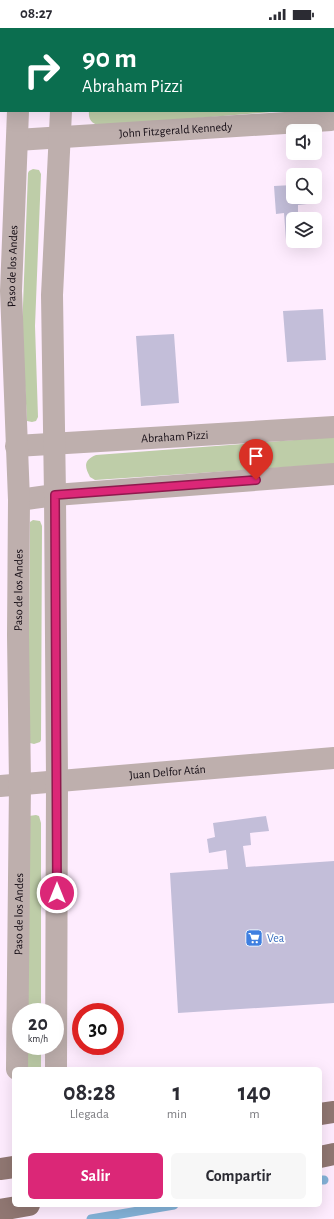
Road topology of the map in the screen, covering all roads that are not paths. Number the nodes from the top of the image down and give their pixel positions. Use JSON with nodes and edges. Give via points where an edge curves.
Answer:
{"nodes":[{"id":1,"x":18,"y":112,"type":"edge"},
{"id":2,"x":61,"y":112,"type":"edge"},
{"id":3,"x":334,"y":118,"type":"edge"},
{"id":4,"x":60,"y":138,"type":"junction"},
{"id":5,"x":17,"y":140,"type":"junction"},
{"id":6,"x":334,"y":427,"type":"edge"},
{"id":7,"x":54,"y":444,"type":"junction"},
{"id":8,"x":16,"y":446,"type":"junction"},
{"id":9,"x":334,"y":474,"type":"edge"},
{"id":10,"x":9,"y":477,"type":"edge"},
{"id":11,"x":55,"y":495,"type":"junction"},
{"id":12,"x":19,"y":500,"type":"junction"},
{"id":13,"x":334,"y":758,"type":"edge"},
{"id":14,"x":57,"y":781,"type":"junction"},
{"id":15,"x":10,"y":785,"type":"edge"},
{"id":16,"x":17,"y":1067,"type":"edge"},
{"id":17,"x":56,"y":1067,"type":"edge"},
{"id":18,"x":334,"y":1112,"type":"edge"},
{"id":19,"x":322,"y":1114,"type":"edge"},
{"id":20,"x":334,"y":1154,"type":"edge"},
{"id":21,"x":322,"y":1157,"type":"edge"},
{"id":22,"x":12,"y":1167,"type":"edge"},
{"id":23,"x":0,"y":1169,"type":"edge"},
{"id":24,"x":17,"y":1207,"type":"edge"},
{"id":25,"x":0,"y":1210,"type":"edge"}],
"edges":[{"from":1,"to":5,"type":"street","name":"Paso de los Andes"},
{"from":2,"to":4,"type":"street"},
{"from":3,"to":4,"type":"street","name":"John Fitzgerald Kennedy"},
{"from":4,"to":5,"type":"street","name":"John Fitzgerald Kennedy"},
{"from":4,"to":7,"type":"street","via":[[52,294]]},
{"from":5,"to":8,"type":"street","name":"Paso de los Andes","via":[[11,291]]},
{"from":6,"to":7,"type":"street","name":"Abraham Pizzi"},
{"from":7,"to":8,"type":"street","name":"Abraham Pizzi"},
{"from":7,"to":11,"type":"street"},
{"from":8,"to":10,"type":"street","name":"Paso de los Andes"},
{"from":9,"to":11,"type":"street"},
{"from":10,"to":12,"type":"street","name":"Paso de los Andes"},
{"from":11,"to":12,"type":"street"},
{"from":11,"to":14,"type":"street"},
{"from":12,"to":15,"type":"street","name":"Paso de los Andes","via":[[18,635]]},
{"from":13,"to":14,"type":"street","name":"Juan Delfor Atán"},
{"from":14,"to":15,"type":"street","name":"Juan Delfor Atán"},
{"from":14,"to":17,"type":"street"},
{"from":15,"to":16,"type":"street","name":"Paso de los Andes"},
{"from":18,"to":19,"type":"main road"},
{"from":20,"to":21,"type":"main road"},
{"from":22,"to":23,"type":"main road"},
{"from":24,"to":25,"type":"main road"}]}
